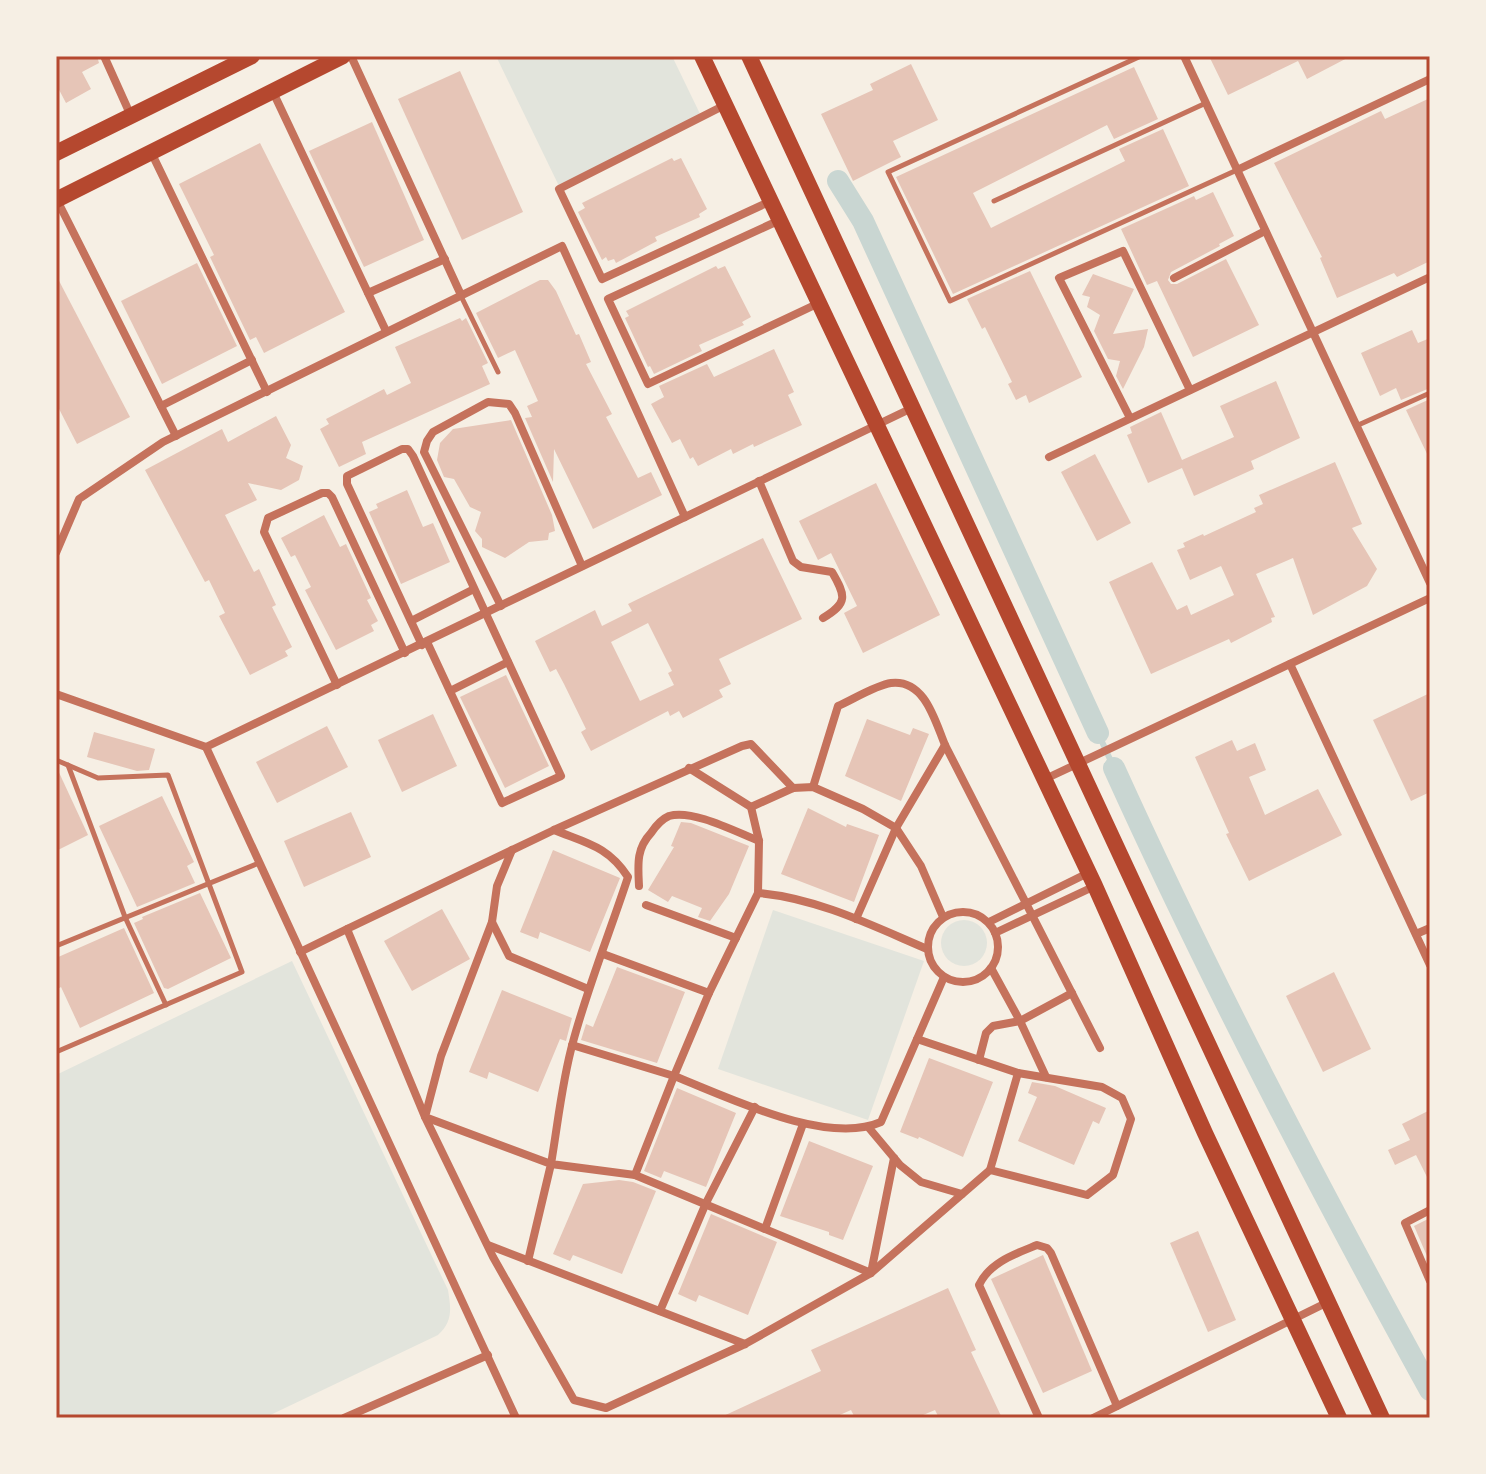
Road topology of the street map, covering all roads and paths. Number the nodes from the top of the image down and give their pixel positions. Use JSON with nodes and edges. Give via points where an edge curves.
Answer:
{"nodes":[{"id":1,"x":104,"y":56,"type":"edge"},
{"id":2,"x":252,"y":56,"type":"edge"},
{"id":3,"x":343,"y":56,"type":"edge"},
{"id":4,"x":351,"y":56,"type":"edge"},
{"id":5,"x":702,"y":56,"type":"edge"},
{"id":6,"x":749,"y":56,"type":"edge"},
{"id":7,"x":1141,"y":56,"type":"edge"},
{"id":8,"x":1184,"y":56,"type":"edge"},
{"id":9,"x":222,"y":63,"type":"edge"},
{"id":10,"x":1430,"y":79,"type":"edge"},
{"id":11,"x":273,"y":92,"type":"junction"},
{"id":12,"x":1206,"y":103,"type":"junction"},
{"id":13,"x":725,"y":105,"type":"junction"},
{"id":14,"x":132,"y":116,"type":"junction"},
{"id":15,"x":56,"y":153,"type":"edge"},
{"id":16,"x":152,"y":154,"type":"junction"},
{"id":17,"x":1237,"y":170,"type":"junction"},
{"id":18,"x":56,"y":200,"type":"edge"},
{"id":19,"x":771,"y":201,"type":"junction"},
{"id":20,"x":994,"y":201,"type":"dead end"},
{"id":21,"x":780,"y":220,"type":"junction"},
{"id":22,"x":1265,"y":231,"type":"junction"},
{"id":23,"x":445,"y":259,"type":"junction"},
{"id":24,"x":1430,"y":277,"type":"edge"},
{"id":25,"x":1174,"y":278,"type":"dead end"},
{"id":26,"x":368,"y":293,"type":"junction"},
{"id":27,"x":461,"y":295,"type":"junction"},
{"id":28,"x":820,"y":303,"type":"junction"},
{"id":29,"x":386,"y":331,"type":"junction"},
{"id":30,"x":1312,"y":332,"type":"junction"},
{"id":31,"x":252,"y":360,"type":"junction"},
{"id":32,"x":498,"y":372,"type":"dead end"},
{"id":33,"x":1190,"y":390,"type":"junction"},
{"id":34,"x":267,"y":392,"type":"junction"},
{"id":35,"x":1430,"y":393,"type":"edge"},
{"id":36,"x":161,"y":406,"type":"junction"},
{"id":37,"x":913,"y":408,"type":"junction"},
{"id":38,"x":1130,"y":418,"type":"junction"},
{"id":39,"x":878,"y":424,"type":"junction"},
{"id":40,"x":1356,"y":426,"type":"junction"},
{"id":41,"x":176,"y":436,"type":"junction"},
{"id":42,"x":1049,"y":457,"type":"dead end"},
{"id":43,"x":759,"y":481,"type":"junction"},
{"id":44,"x":685,"y":517,"type":"junction"},
{"id":45,"x":56,"y":553,"type":"edge"},
{"id":46,"x":582,"y":566,"type":"junction"},
{"id":47,"x":1430,"y":583,"type":"edge"},
{"id":48,"x":474,"y":589,"type":"junction"},
{"id":49,"x":1430,"y":598,"type":"edge"},
{"id":50,"x":501,"y":606,"type":"junction"},
{"id":51,"x":486,"y":614,"type":"junction"},
{"id":52,"x":823,"y":618,"type":"dead end"},
{"id":53,"x":411,"y":621,"type":"junction"},
{"id":54,"x":425,"y":643,"type":"junction"},
{"id":55,"x":405,"y":653,"type":"junction"},
{"id":56,"x":508,"y":662,"type":"junction"},
{"id":57,"x":1290,"y":664,"type":"junction"},
{"id":58,"x":337,"y":685,"type":"junction"},
{"id":59,"x":450,"y":691,"type":"junction"},
{"id":60,"x":56,"y":694,"type":"edge"},
{"id":61,"x":945,"y":745,"type":"junction"},
{"id":62,"x":206,"y":747,"type":"junction"},
{"id":63,"x":56,"y":760,"type":"edge"},
{"id":64,"x":1085,"y":760,"type":"junction"},
{"id":65,"x":68,"y":765,"type":"junction"},
{"id":66,"x":689,"y":768,"type":"junction"},
{"id":67,"x":1043,"y":780,"type":"junction"},
{"id":68,"x":813,"y":787,"type":"junction"},
{"id":69,"x":793,"y":788,"type":"junction"},
{"id":70,"x":751,"y":807,"type":"junction"},
{"id":71,"x":896,"y":828,"type":"junction"},
{"id":72,"x":554,"y":830,"type":"junction"},
{"id":73,"x":759,"y":841,"type":"junction"},
{"id":74,"x":512,"y":849,"type":"junction"},
{"id":75,"x":259,"y":863,"type":"junction"},
{"id":76,"x":1091,"y":880,"type":"junction"},
{"id":77,"x":207,"y":882,"type":"junction"},
{"id":78,"x":639,"y":886,"type":"dead end"},
{"id":79,"x":758,"y":893,"type":"junction"},
{"id":80,"x":1026,"y":903,"type":"junction"},
{"id":81,"x":646,"y":905,"type":"dead end"},
{"id":82,"x":1032,"y":916,"type":"junction"},
{"id":83,"x":125,"y":917,"type":"junction"},
{"id":84,"x":943,"y":917,"type":"junction"},
{"id":85,"x":856,"y":919,"type":"junction"},
{"id":86,"x":492,"y":922,"type":"junction"},
{"id":87,"x":989,"y":922,"type":"junction"},
{"id":88,"x":1430,"y":928,"type":"edge"},
{"id":89,"x":347,"y":929,"type":"junction"},
{"id":90,"x":995,"y":933,"type":"junction"},
{"id":91,"x":1416,"y":934,"type":"junction"},
{"id":92,"x":736,"y":938,"type":"junction"},
{"id":93,"x":56,"y":946,"type":"edge"},
{"id":94,"x":927,"y":949,"type":"junction"},
{"id":95,"x":300,"y":952,"type":"junction"},
{"id":96,"x":603,"y":954,"type":"junction"},
{"id":97,"x":1430,"y":965,"type":"edge"},
{"id":98,"x":991,"y":968,"type":"junction"},
{"id":99,"x":944,"y":977,"type":"junction"},
{"id":100,"x":588,"y":989,"type":"junction"},
{"id":101,"x":709,"y":993,"type":"junction"},
{"id":102,"x":1072,"y":993,"type":"junction"},
{"id":103,"x":166,"y":1005,"type":"junction"},
{"id":104,"x":1020,"y":1021,"type":"junction"},
{"id":105,"x":917,"y":1039,"type":"junction"},
{"id":106,"x":572,"y":1045,"type":"junction"},
{"id":107,"x":1100,"y":1048,"type":"dead end"},
{"id":108,"x":56,"y":1050,"type":"edge"},
{"id":109,"x":979,"y":1060,"type":"junction"},
{"id":110,"x":1018,"y":1073,"type":"junction"},
{"id":111,"x":674,"y":1076,"type":"junction"},
{"id":112,"x":1046,"y":1077,"type":"junction"},
{"id":113,"x":755,"y":1107,"type":"junction"},
{"id":114,"x":425,"y":1117,"type":"junction"},
{"id":115,"x":803,"y":1124,"type":"junction"},
{"id":116,"x":869,"y":1128,"type":"junction"},
{"id":117,"x":894,"y":1158,"type":"junction"},
{"id":118,"x":551,"y":1164,"type":"junction"},
{"id":119,"x":990,"y":1170,"type":"junction"},
{"id":120,"x":635,"y":1175,"type":"junction"},
{"id":121,"x":962,"y":1194,"type":"junction"},
{"id":122,"x":706,"y":1203,"type":"junction"},
{"id":123,"x":1430,"y":1210,"type":"edge"},
{"id":124,"x":765,"y":1229,"type":"junction"},
{"id":125,"x":487,"y":1245,"type":"junction"},
{"id":126,"x":528,"y":1261,"type":"junction"},
{"id":127,"x":871,"y":1273,"type":"junction"},
{"id":128,"x":1430,"y":1281,"type":"edge"},
{"id":129,"x":1328,"y":1302,"type":"junction"},
{"id":130,"x":660,"y":1311,"type":"junction"},
{"id":131,"x":1293,"y":1319,"type":"junction"},
{"id":132,"x":745,"y":1344,"type":"junction"},
{"id":133,"x":488,"y":1355,"type":"junction"},
{"id":134,"x":1117,"y":1406,"type":"junction"},
{"id":135,"x":344,"y":1418,"type":"edge"},
{"id":136,"x":516,"y":1418,"type":"edge"},
{"id":137,"x":1039,"y":1418,"type":"edge"},
{"id":138,"x":1093,"y":1418,"type":"edge"},
{"id":139,"x":1339,"y":1418,"type":"edge"},
{"id":140,"x":1382,"y":1418,"type":"edge"}],
"edges":[{"from":1,"to":14,"type":"street"},
{"from":2,"to":9,"type":"main road"},
{"from":3,"to":11,"type":"main road"},
{"from":4,"to":23,"type":"street"},
{"from":5,"to":13,"type":"main road"},
{"from":6,"to":37,"type":"main road"},
{"from":7,"to":17,"type":"lane","via":[[888,172],[950,301]]},
{"from":8,"to":12,"type":"street"},
{"from":9,"to":14,"type":"main road"},
{"from":10,"to":17,"type":"street"},
{"from":11,"to":16,"type":"main road"},
{"from":11,"to":26,"type":"street"},
{"from":12,"to":17,"type":"street"},
{"from":12,"to":20,"type":"lane"},
{"from":13,"to":19,"type":"main road"},
{"from":13,"to":19,"type":"street","via":[[559,189],[571,215],[602,279]]},
{"from":14,"to":15,"type":"main road"},
{"from":16,"to":18,"type":"main road"},
{"from":16,"to":31,"type":"street"},
{"from":17,"to":22,"type":"street"},
{"from":18,"to":36,"type":"street"},
{"from":19,"to":21,"type":"main road"},
{"from":21,"to":28,"type":"main road"},
{"from":21,"to":28,"type":"street","via":[[608,299],[648,384]]},
{"from":22,"to":25,"type":"street"},
{"from":22,"to":30,"type":"street"},
{"from":23,"to":26,"type":"street"},
{"from":23,"to":27,"type":"street"},
{"from":24,"to":30,"type":"street"},
{"from":26,"to":29,"type":"street"},
{"from":27,"to":29,"type":"street"},
{"from":27,"to":32,"type":"lane"},
{"from":27,"to":44,"type":"street","via":[[562,246]]},
{"from":28,"to":39,"type":"main road"},
{"from":29,"to":34,"type":"street"},
{"from":30,"to":33,"type":"street"},
{"from":30,"to":40,"type":"street"},
{"from":31,"to":34,"type":"street"},
{"from":31,"to":36,"type":"street"},
{"from":33,"to":38,"type":"street"},
{"from":33,"to":38,"type":"street","via":[[1123,251],[1059,278]]},
{"from":34,"to":41,"type":"street"},
{"from":35,"to":40,"type":"lane"},
{"from":36,"to":41,"type":"street"},
{"from":37,"to":39,"type":"street"},
{"from":37,"to":64,"type":"main road"},
{"from":38,"to":42,"type":"street"},
{"from":39,"to":43,"type":"street"},
{"from":39,"to":67,"type":"main road"},
{"from":40,"to":47,"type":"street"},
{"from":41,"to":45,"type":"street","via":[[79,499]]},
{"from":43,"to":44,"type":"street"},
{"from":43,"to":52,"type":"street","via":[[793,561],[832,572],[843,591],[838,609]]},
{"from":44,"to":46,"type":"street"},
{"from":46,"to":50,"type":"street"},
{"from":46,"to":50,"type":"street","via":[[515,413],[509,404],[488,402],[433,432],[424,452]]},
{"from":48,"to":51,"type":"street"},
{"from":48,"to":53,"type":"street"},
{"from":48,"to":53,"type":"street","via":[[408,449],[347,476]]},
{"from":49,"to":57,"type":"street"},
{"from":50,"to":51,"type":"street"},
{"from":51,"to":54,"type":"street"},
{"from":51,"to":56,"type":"street"},
{"from":53,"to":54,"type":"street"},
{"from":54,"to":55,"type":"street"},
{"from":54,"to":59,"type":"street"},
{"from":55,"to":58,"type":"street"},
{"from":55,"to":58,"type":"street","via":[[328,493],[268,518],[264,532]]},
{"from":56,"to":59,"type":"street"},
{"from":56,"to":59,"type":"street","via":[[561,776],[502,803]]},
{"from":57,"to":64,"type":"street"},
{"from":57,"to":91,"type":"street"},
{"from":58,"to":62,"type":"street"},
{"from":60,"to":62,"type":"street"},
{"from":61,"to":68,"type":"street","via":[[927,702],[913,687],[891,683],[838,706]]},
{"from":61,"to":71,"type":"street"},
{"from":61,"to":80,"type":"street"},
{"from":62,"to":75,"type":"street"},
{"from":63,"to":65,"type":"lane"},
{"from":64,"to":67,"type":"street"},
{"from":64,"to":129,"type":"main road"},
{"from":65,"to":77,"type":"lane","via":[[98,778],[168,775]]},
{"from":65,"to":83,"type":"lane"},
{"from":66,"to":69,"type":"street","via":[[751,744]]},
{"from":66,"to":70,"type":"street"},
{"from":66,"to":72,"type":"street"},
{"from":67,"to":76,"type":"main road"},
{"from":68,"to":69,"type":"street"},
{"from":68,"to":71,"type":"street"},
{"from":69,"to":70,"type":"street"},
{"from":70,"to":73,"type":"street"},
{"from":71,"to":84,"type":"street","via":[[921,866]]},
{"from":71,"to":85,"type":"street"},
{"from":72,"to":74,"type":"street"},
{"from":72,"to":96,"type":"street","via":[[602,849],[618,860],[628,877]]},
{"from":73,"to":78,"type":"street","via":[[709,821],[669,816],[646,838],[638,855]]},
{"from":73,"to":79,"type":"street"},
{"from":74,"to":86,"type":"street","via":[[497,886]]},
{"from":74,"to":89,"type":"street"},
{"from":75,"to":77,"type":"lane"},
{"from":75,"to":95,"type":"street"},
{"from":76,"to":80,"type":"street"},
{"from":76,"to":82,"type":"street"},
{"from":76,"to":131,"type":"main road"},
{"from":77,"to":83,"type":"lane"},
{"from":77,"to":103,"type":"lane","via":[[242,972]]},
{"from":79,"to":85,"type":"street"},
{"from":79,"to":92,"type":"street"},
{"from":80,"to":82,"type":"street"},
{"from":80,"to":87,"type":"street"},
{"from":81,"to":92,"type":"street"},
{"from":82,"to":90,"type":"street"},
{"from":82,"to":102,"type":"street"},
{"from":83,"to":93,"type":"lane"},
{"from":83,"to":103,"type":"lane"},
{"from":84,"to":87,"type":"street","via":[[967,912]]},
{"from":84,"to":94,"type":"street","via":[[929,936]]},
{"from":85,"to":94,"type":"street"},
{"from":86,"to":100,"type":"street","via":[[509,956]]},
{"from":86,"to":114,"type":"street","via":[[441,1056]]},
{"from":87,"to":90,"type":"street"},
{"from":88,"to":91,"type":"street"},
{"from":89,"to":95,"type":"street"},
{"from":89,"to":114,"type":"street"},
{"from":90,"to":98,"type":"street","via":[[998,951]]},
{"from":91,"to":97,"type":"street"},
{"from":92,"to":101,"type":"street"},
{"from":94,"to":99,"type":"street"},
{"from":95,"to":133,"type":"street"},
{"from":96,"to":100,"type":"street"},
{"from":96,"to":101,"type":"street"},
{"from":98,"to":99,"type":"street","via":[[964,982]]},
{"from":98,"to":104,"type":"street"},
{"from":99,"to":105,"type":"street"},
{"from":100,"to":106,"type":"street"},
{"from":101,"to":111,"type":"street"},
{"from":102,"to":104,"type":"street"},
{"from":102,"to":107,"type":"street"},
{"from":103,"to":108,"type":"lane"},
{"from":104,"to":109,"type":"street","via":[[993,1026]]},
{"from":104,"to":112,"type":"street"},
{"from":105,"to":109,"type":"street"},
{"from":105,"to":116,"type":"street","via":[[881,1122]]},
{"from":106,"to":111,"type":"street"},
{"from":106,"to":118,"type":"street"},
{"from":109,"to":110,"type":"street"},
{"from":110,"to":112,"type":"street"},
{"from":110,"to":119,"type":"street"},
{"from":111,"to":113,"type":"street"},
{"from":111,"to":120,"type":"street"},
{"from":112,"to":119,"type":"street","via":[[1102,1087],[1122,1098],[1131,1119],[1113,1175],[1087,1195]]},
{"from":113,"to":115,"type":"street"},
{"from":113,"to":122,"type":"street"},
{"from":114,"to":118,"type":"street"},
{"from":114,"to":125,"type":"street"},
{"from":115,"to":116,"type":"street"},
{"from":115,"to":124,"type":"street"},
{"from":116,"to":117,"type":"street"},
{"from":117,"to":121,"type":"street","via":[[921,1182]]},
{"from":117,"to":127,"type":"street"},
{"from":118,"to":120,"type":"street"},
{"from":118,"to":126,"type":"street"},
{"from":119,"to":121,"type":"street"},
{"from":120,"to":122,"type":"street"},
{"from":121,"to":127,"type":"street"},
{"from":122,"to":124,"type":"street"},
{"from":122,"to":130,"type":"street"},
{"from":123,"to":128,"type":"street","via":[[1405,1223]]},
{"from":124,"to":127,"type":"street"},
{"from":125,"to":126,"type":"street"},
{"from":125,"to":132,"type":"street","via":[[574,1400],[606,1408]]},
{"from":126,"to":130,"type":"street"},
{"from":127,"to":132,"type":"street"},
{"from":129,"to":131,"type":"street"},
{"from":129,"to":140,"type":"main road"},
{"from":130,"to":132,"type":"street"},
{"from":131,"to":134,"type":"street"},
{"from":131,"to":139,"type":"main road"},
{"from":133,"to":135,"type":"street"},
{"from":133,"to":136,"type":"street"},
{"from":134,"to":137,"type":"street","via":[[1051,1253],[1037,1245],[1005,1259],[985,1273],[979,1285]]},
{"from":134,"to":138,"type":"street"}]}
